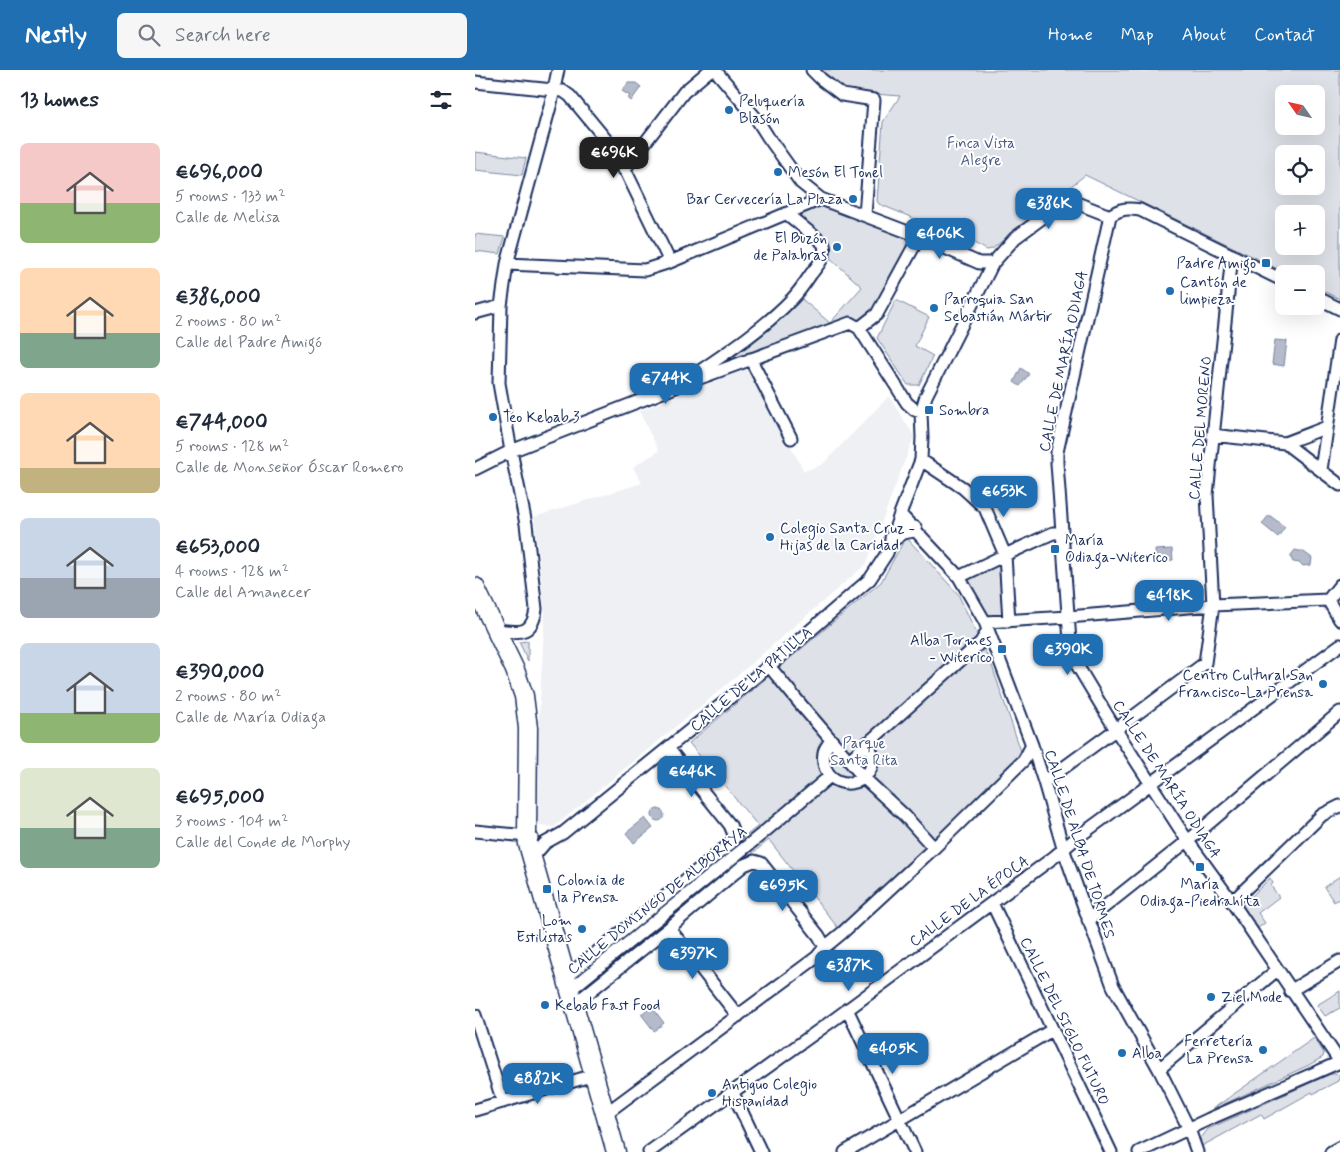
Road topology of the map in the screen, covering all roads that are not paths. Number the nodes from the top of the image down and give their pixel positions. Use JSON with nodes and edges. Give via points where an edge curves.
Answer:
{"nodes":[{"id":1,"x":558,"y":70,"type":"edge"},
{"id":2,"x":710,"y":70,"type":"edge"},
{"id":3,"x":715,"y":70,"type":"edge"},
{"id":4,"x":812,"y":70,"type":"edge"},
{"id":5,"x":475,"y":82,"type":"edge"},
{"id":6,"x":554,"y":91,"type":"junction"},
{"id":7,"x":624,"y":170,"type":"junction"},
{"id":8,"x":821,"y":199,"type":"junction"},
{"id":9,"x":787,"y":214,"type":"junction"},
{"id":10,"x":865,"y":215,"type":"junction"},
{"id":11,"x":1111,"y":216,"type":"junction"},
{"id":12,"x":919,"y":237,"type":"junction"},
{"id":13,"x":1232,"y":255,"type":"junction"},
{"id":14,"x":670,"y":262,"type":"junction"},
{"id":15,"x":993,"y":263,"type":"junction"},
{"id":16,"x":507,"y":264,"type":"junction"},
{"id":17,"x":1275,"y":276,"type":"edge"},
{"id":18,"x":1325,"y":302,"type":"edge"},
{"id":19,"x":501,"y":306,"type":"junction"},
{"id":20,"x":1340,"y":309,"type":"edge"},
{"id":21,"x":475,"y":313,"type":"edge"},
{"id":22,"x":859,"y":328,"type":"junction"},
{"id":23,"x":1340,"y":340,"type":"edge"},
{"id":24,"x":750,"y":360,"type":"junction"},
{"id":25,"x":678,"y":386,"type":"junction"},
{"id":26,"x":921,"y":412,"type":"junction"},
{"id":27,"x":1327,"y":427,"type":"junction"},
{"id":28,"x":1212,"y":435,"type":"junction"},
{"id":29,"x":791,"y":438,"type":"dead end"},
{"id":30,"x":1285,"y":443,"type":"junction"},
{"id":31,"x":511,"y":452,"type":"junction"},
{"id":32,"x":921,"y":460,"type":"junction"},
{"id":33,"x":475,"y":469,"type":"edge"},
{"id":34,"x":1321,"y":470,"type":"junction"},
{"id":35,"x":1340,"y":485,"type":"edge"},
{"id":36,"x":900,"y":514,"type":"junction"},
{"id":37,"x":913,"y":529,"type":"junction"},
{"id":38,"x":1062,"y":532,"type":"junction"},
{"id":39,"x":893,"y":538,"type":"junction"},
{"id":40,"x":1005,"y":555,"type":"junction"},
{"id":41,"x":959,"y":577,"type":"junction"},
{"id":42,"x":1340,"y":585,"type":"edge"},
{"id":43,"x":475,"y":587,"type":"edge"},
{"id":44,"x":1328,"y":600,"type":"junction"},
{"id":45,"x":1213,"y":605,"type":"junction"},
{"id":46,"x":1068,"y":617,"type":"junction"},
{"id":47,"x":1340,"y":620,"type":"edge"},
{"id":48,"x":1009,"y":621,"type":"junction"},
{"id":49,"x":987,"y":626,"type":"junction"},
{"id":50,"x":496,"y":630,"type":"junction"},
{"id":51,"x":1340,"y":645,"type":"edge"},
{"id":52,"x":769,"y":666,"type":"junction"},
{"id":53,"x":1340,"y":712,"type":"edge"},
{"id":54,"x":1116,"y":730,"type":"junction"},
{"id":55,"x":831,"y":740,"type":"junction"},
{"id":56,"x":868,"y":742,"type":"junction"},
{"id":57,"x":1032,"y":745,"type":"junction"},
{"id":58,"x":668,"y":748,"type":"junction"},
{"id":59,"x":849,"y":760,"type":"junction"},
{"id":60,"x":830,"y":776,"type":"junction"},
{"id":61,"x":864,"y":778,"type":"junction"},
{"id":62,"x":1044,"y":782,"type":"junction"},
{"id":63,"x":1150,"y":784,"type":"junction"},
{"id":64,"x":1340,"y":806,"type":"edge"},
{"id":65,"x":475,"y":831,"type":"edge"},
{"id":66,"x":527,"y":836,"type":"junction"},
{"id":67,"x":1187,"y":840,"type":"junction"},
{"id":68,"x":545,"y":843,"type":"junction"},
{"id":69,"x":934,"y":848,"type":"junction"},
{"id":70,"x":1063,"y":848,"type":"junction"},
{"id":71,"x":532,"y":858,"type":"junction"},
{"id":72,"x":1231,"y":902,"type":"junction"},
{"id":73,"x":993,"y":903,"type":"junction"},
{"id":74,"x":1088,"y":920,"type":"junction"},
{"id":75,"x":669,"y":928,"type":"junction"},
{"id":76,"x":825,"y":947,"type":"junction"},
{"id":77,"x":1340,"y":961,"type":"edge"},
{"id":78,"x":1277,"y":970,"type":"junction"},
{"id":79,"x":569,"y":991,"type":"junction"},
{"id":80,"x":1291,"y":991,"type":"junction"},
{"id":81,"x":847,"y":1010,"type":"junction"},
{"id":82,"x":475,"y":1015,"type":"edge"},
{"id":83,"x":738,"y":1016,"type":"junction"},
{"id":84,"x":1053,"y":1030,"type":"junction"},
{"id":85,"x":1340,"y":1062,"type":"edge"},
{"id":86,"x":1159,"y":1069,"type":"junction"},
{"id":87,"x":594,"y":1075,"type":"junction"},
{"id":88,"x":733,"y":1093,"type":"junction"},
{"id":89,"x":503,"y":1102,"type":"junction"},
{"id":90,"x":475,"y":1110,"type":"edge"},
{"id":91,"x":605,"y":1114,"type":"junction"},
{"id":92,"x":899,"y":1120,"type":"junction"},
{"id":93,"x":1189,"y":1129,"type":"junction"},
{"id":94,"x":1340,"y":1148,"type":"edge"},
{"id":95,"x":616,"y":1152,"type":"edge"},
{"id":96,"x":649,"y":1152,"type":"edge"},
{"id":97,"x":761,"y":1152,"type":"edge"},
{"id":98,"x":845,"y":1152,"type":"edge"},
{"id":99,"x":915,"y":1152,"type":"edge"},
{"id":100,"x":1111,"y":1152,"type":"edge"},
{"id":101,"x":1139,"y":1152,"type":"edge"},
{"id":102,"x":1197,"y":1152,"type":"edge"},
{"id":103,"x":1331,"y":1152,"type":"edge"}],
"edges":[{"from":1,"to":6,"type":"street"},
{"from":2,"to":7,"type":"street","via":[[684,92]]},
{"from":3,"to":8,"type":"street","via":[[756,118],[801,183]]},
{"from":4,"to":10,"type":"street","via":[[842,95],[874,100]]},
{"from":5,"to":6,"type":"street"},
{"from":6,"to":7,"type":"street","via":[[563,91],[571,96],[617,153]]},
{"from":6,"to":16,"type":"street"},
{"from":7,"to":14,"type":"street"},
{"from":8,"to":9,"type":"street"},
{"from":8,"to":10,"type":"street"},
{"from":9,"to":14,"type":"street"},
{"from":9,"to":25,"type":"street","via":[[824,244],[822,260],[793,298],[768,321]]},
{"from":10,"to":12,"type":"street"},
{"from":11,"to":13,"type":"street","via":[[1129,208],[1140,210]]},
{"from":11,"to":15,"type":"street","via":[[1074,202],[1057,207],[1015,238]]},
{"from":11,"to":38,"type":"street","name":"CALLE DE MARÍA ODIAGA","via":[[1057,452]]},
{"from":12,"to":15,"type":"street","via":[[979,263]]},
{"from":12,"to":22,"type":"street","via":[[877,314]]},
{"from":13,"to":17,"type":"street"},
{"from":13,"to":28,"type":"street","name":"CALLE DEL MORENO"},
{"from":14,"to":16,"type":"street","via":[[645,270]]},
{"from":15,"to":26,"type":"street"},
{"from":16,"to":19,"type":"street"},
{"from":18,"to":20,"type":"street"},
{"from":19,"to":21,"type":"street"},
{"from":19,"to":31,"type":"street","via":[[499,383]]},
{"from":22,"to":24,"type":"street","via":[[850,323]]},
{"from":22,"to":26,"type":"street","via":[[907,402]]},
{"from":23,"to":27,"type":"street"},
{"from":24,"to":25,"type":"street"},
{"from":24,"to":29,"type":"street"},
{"from":25,"to":31,"type":"street"},
{"from":26,"to":32,"type":"street"},
{"from":27,"to":30,"type":"street"},
{"from":27,"to":34,"type":"street"},
{"from":28,"to":30,"type":"street"},
{"from":28,"to":45,"type":"street","name":"CALLE DEL MORENO","via":[[1207,495]]},
{"from":30,"to":34,"type":"street"},
{"from":31,"to":33,"type":"street"},
{"from":31,"to":50,"type":"street","via":[[527,524],[536,609],[535,620],[528,629],[520,632]]},
{"from":32,"to":36,"type":"street","name":"CALLE DE LA PATILLA"},
{"from":32,"to":40,"type":"street","via":[[963,488],[985,508]]},
{"from":34,"to":35,"type":"street"},
{"from":36,"to":37,"type":"street","name":"CALLE DE ALBA DE TORMES"},
{"from":36,"to":39,"type":"street","name":"CALLE DE LA PATILLA"},
{"from":37,"to":39,"type":"street"},
{"from":37,"to":41,"type":"street","name":"CALLE DE ALBA DE TORMES"},
{"from":38,"to":40,"type":"street"},
{"from":38,"to":46,"type":"street","name":"CALLE DE MARÍA ODIAGA"},
{"from":39,"to":52,"type":"street","name":"CALLE DE LA PATILLA","via":[[870,579]]},
{"from":40,"to":41,"type":"street"},
{"from":40,"to":48,"type":"street"},
{"from":41,"to":49,"type":"street","name":"CALLE DE ALBA DE TORMES"},
{"from":42,"to":44,"type":"street"},
{"from":43,"to":50,"type":"main road"},
{"from":44,"to":45,"type":"street"},
{"from":44,"to":47,"type":"street"},
{"from":45,"to":46,"type":"street"},
{"from":45,"to":54,"type":"street","name":"CALLE DEL MORENO","via":[[1205,663]]},
{"from":46,"to":48,"type":"street"},
{"from":46,"to":54,"type":"street","name":"CALLE DE MARÍA ODIAGA","via":[[1071,655]]},
{"from":48,"to":49,"type":"street"},
{"from":49,"to":56,"type":"street","via":[[981,642]]},
{"from":49,"to":57,"type":"street","name":"CALLE DE ALBA DE TORMES"},
{"from":50,"to":66,"type":"main road","via":[[524,696],[528,728]]},
{"from":51,"to":63,"type":"street","name":"CALLE DE LA ÉPOCA"},
{"from":52,"to":55,"type":"street"},
{"from":52,"to":58,"type":"street","name":"CALLE DE LA PATILLA"},
{"from":53,"to":67,"type":"street"},
{"from":54,"to":62,"type":"street","name":"CALLE DEL MORENO"},
{"from":54,"to":63,"type":"street","name":"CALLE DE MARÍA ODIAGA"},
{"from":55,"to":59,"type":"street"},
{"from":55,"to":60,"type":"street","via":[[824,752],[823,765]]},
{"from":56,"to":59,"type":"street"},
{"from":56,"to":61,"type":"street","via":[[873,758]]},
{"from":57,"to":62,"type":"street","name":"CALLE DE ALBA DE TORMES"},
{"from":57,"to":69,"type":"street","via":[[1024,760]]},
{"from":58,"to":68,"type":"street","name":"CALLE DE LA PATILLA","via":[[563,833]]},
{"from":58,"to":79,"type":"street","name":"CALLE DOMINGO DE ALBORAYA","via":[[730,825],[735,837]]},
{"from":59,"to":61,"type":"street"},
{"from":60,"to":61,"type":"street","via":[[842,783],[854,783]]},
{"from":60,"to":79,"type":"street","name":"CALLE DOMINGO DE ALBORAYA"},
{"from":61,"to":69,"type":"street"},
{"from":62,"to":70,"type":"street","name":"CALLE DE ALBA DE TORMES"},
{"from":63,"to":67,"type":"street","name":"CALLE DE MARÍA ODIAGA"},
{"from":63,"to":70,"type":"street","name":"CALLE DE LA ÉPOCA"},
{"from":64,"to":72,"type":"street","via":[[1322,815]]},
{"from":65,"to":66,"type":"street"},
{"from":66,"to":68,"type":"street"},
{"from":66,"to":71,"type":"main road"},
{"from":67,"to":72,"type":"street","name":"CALLE DE MARÍA ODIAGA"},
{"from":67,"to":74,"type":"street"},
{"from":68,"to":71,"type":"street","name":"CALLE DE LA PATILLA"},
{"from":69,"to":76,"type":"street"},
{"from":70,"to":73,"type":"street","name":"CALLE DE LA ÉPOCA"},
{"from":70,"to":74,"type":"street","name":"CALLE DE ALBA DE TORMES"},
{"from":71,"to":79,"type":"main road"},
{"from":72,"to":78,"type":"street","name":"CALLE DE MARÍA ODIAGA"},
{"from":73,"to":81,"type":"street","name":"CALLE DE LA ÉPOCA"},
{"from":73,"to":84,"type":"street","name":"CALLE DEL SIGLO FUTURO"},
{"from":74,"to":86,"type":"street","name":"CALLE DE ALBA DE TORMES","via":[[1113,986]]},
{"from":75,"to":76,"type":"street","name":"CALLE DOMINGO DE ALBORAYA","via":[[743,865],[754,860],[761,863]]},
{"from":75,"to":79,"type":"street","name":"CALLE DOMINGO DE ALBORAYA"},
{"from":75,"to":83,"type":"street"},
{"from":76,"to":83,"type":"street","via":[[817,957]]},
{"from":77,"to":80,"type":"street"},
{"from":78,"to":80,"type":"street","name":"CALLE DE MARÍA ODIAGA"},
{"from":78,"to":86,"type":"street"},
{"from":79,"to":87,"type":"main road"},
{"from":80,"to":85,"type":"street","name":"CALLE DE MARÍA ODIAGA"},
{"from":81,"to":88,"type":"street","name":"CALLE DE LA ÉPOCA"},
{"from":81,"to":92,"type":"street"},
{"from":82,"to":89,"type":"street"},
{"from":83,"to":91,"type":"street"},
{"from":84,"to":92,"type":"street"},
{"from":84,"to":100,"type":"street","name":"CALLE DEL SIGLO FUTURO"},
{"from":85,"to":93,"type":"street"},
{"from":86,"to":93,"type":"street","name":"CALLE DE ALBA DE TORMES"},
{"from":87,"to":89,"type":"street"},
{"from":87,"to":91,"type":"main road"},
{"from":88,"to":96,"type":"street","name":"CALLE DE LA ÉPOCA"},
{"from":88,"to":97,"type":"street"},
{"from":89,"to":90,"type":"street"},
{"from":91,"to":95,"type":"main road"},
{"from":92,"to":98,"type":"street"},
{"from":92,"to":99,"type":"street"},
{"from":93,"to":101,"type":"street"},
{"from":93,"to":102,"type":"street","name":"CALLE DE ALBA DE TORMES"},
{"from":94,"to":103,"type":"street"}]}
